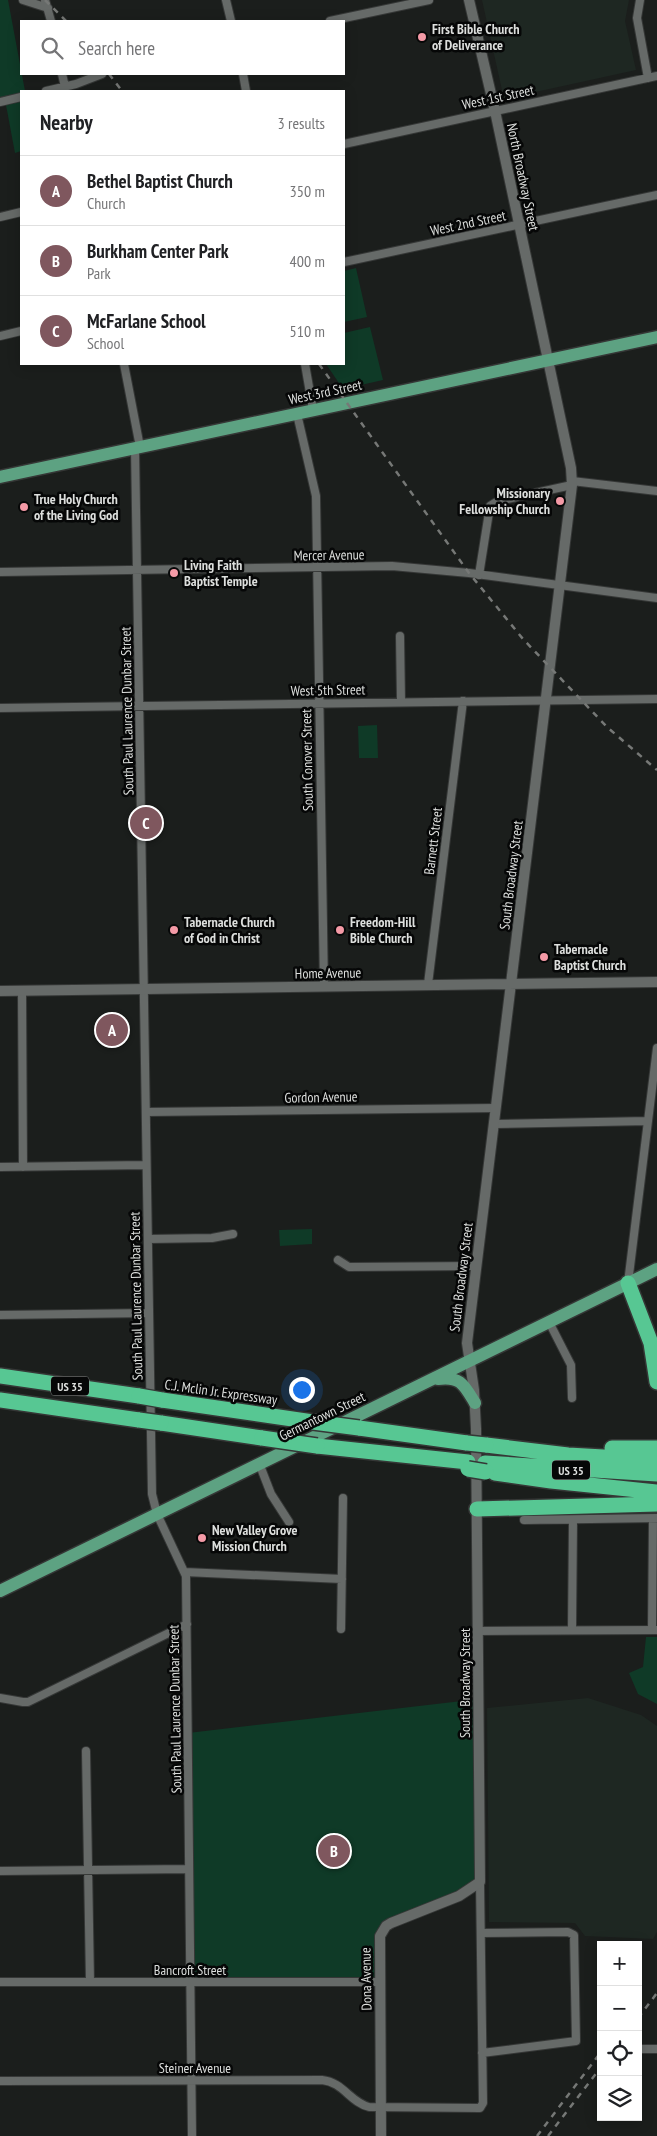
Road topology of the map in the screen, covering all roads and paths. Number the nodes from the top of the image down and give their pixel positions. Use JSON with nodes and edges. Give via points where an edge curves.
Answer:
{"nodes":[{"id":1,"x":23,"y":0,"type":"edge"},
{"id":2,"x":46,"y":0,"type":"edge"},
{"id":3,"x":226,"y":0,"type":"edge"},
{"id":4,"x":429,"y":0,"type":"edge"},
{"id":5,"x":469,"y":0,"type":"edge"},
{"id":6,"x":640,"y":0,"type":"edge"},
{"id":7,"x":48,"y":8,"type":"junction"},
{"id":8,"x":51,"y":20,"type":"edge"},
{"id":9,"x":231,"y":20,"type":"edge"},
{"id":10,"x":335,"y":20,"type":"edge"},
{"id":11,"x":62,"y":75,"type":"edge"},
{"id":12,"x":100,"y":75,"type":"edge"},
{"id":13,"x":243,"y":75,"type":"edge"},
{"id":14,"x":657,"y":76,"type":"edge"},
{"id":15,"x":648,"y":78,"type":"junction"},
{"id":16,"x":66,"y":89,"type":"edge"},
{"id":17,"x":246,"y":90,"type":"edge"},
{"id":18,"x":20,"y":97,"type":"edge"},
{"id":19,"x":0,"y":102,"type":"edge"},
{"id":20,"x":495,"y":111,"type":"junction"},
{"id":21,"x":345,"y":144,"type":"edge"},
{"id":22,"x":657,"y":195,"type":"edge"},
{"id":23,"x":20,"y":212,"type":"edge"},
{"id":24,"x":0,"y":217,"type":"edge"},
{"id":25,"x":519,"y":225,"type":"junction"},
{"id":26,"x":345,"y":262,"type":"edge"},
{"id":27,"x":20,"y":331,"type":"edge"},
{"id":28,"x":0,"y":336,"type":"edge"},
{"id":29,"x":657,"y":337,"type":"edge"},
{"id":30,"x":548,"y":360,"type":"junction"},
{"id":31,"x":124,"y":365,"type":"edge"},
{"id":32,"x":304,"y":365,"type":"edge"},
{"id":33,"x":313,"y":410,"type":"junction"},
{"id":34,"x":297,"y":414,"type":"junction"},
{"id":35,"x":138,"y":448,"type":"junction"},
{"id":36,"x":0,"y":477,"type":"edge"},
{"id":37,"x":572,"y":483,"type":"junction"},
{"id":38,"x":657,"y":491,"type":"edge"},
{"id":39,"x":317,"y":568,"type":"junction"},
{"id":40,"x":137,"y":570,"type":"junction"},
{"id":41,"x":0,"y":572,"type":"edge"},
{"id":42,"x":480,"y":575,"type":"junction"},
{"id":43,"x":560,"y":586,"type":"junction"},
{"id":44,"x":657,"y":598,"type":"edge"},
{"id":45,"x":400,"y":636,"type":"dead end"},
{"id":46,"x":657,"y":699,"type":"edge"},
{"id":47,"x":547,"y":700,"type":"junction"},
{"id":48,"x":463,"y":701,"type":"junction"},
{"id":49,"x":401,"y":702,"type":"junction"},
{"id":50,"x":319,"y":703,"type":"junction"},
{"id":51,"x":140,"y":706,"type":"junction"},
{"id":52,"x":0,"y":708,"type":"edge"},
{"id":53,"x":657,"y":982,"type":"edge"},
{"id":54,"x":512,"y":983,"type":"junction"},
{"id":55,"x":428,"y":984,"type":"junction"},
{"id":56,"x":324,"y":987,"type":"junction"},
{"id":57,"x":143,"y":989,"type":"junction"},
{"id":58,"x":22,"y":991,"type":"junction"},
{"id":59,"x":0,"y":992,"type":"edge"},
{"id":60,"x":657,"y":1048,"type":"edge"},
{"id":61,"x":496,"y":1108,"type":"junction"},
{"id":62,"x":146,"y":1112,"type":"junction"},
{"id":63,"x":648,"y":1120,"type":"junction"},
{"id":64,"x":494,"y":1124,"type":"junction"},
{"id":65,"x":146,"y":1165,"type":"junction"},
{"id":66,"x":0,"y":1167,"type":"edge"},
{"id":67,"x":23,"y":1167,"type":"junction"},
{"id":68,"x":233,"y":1234,"type":"dead end"},
{"id":69,"x":148,"y":1239,"type":"junction"},
{"id":70,"x":338,"y":1260,"type":"dead end"},
{"id":71,"x":476,"y":1266,"type":"junction"},
{"id":72,"x":657,"y":1269,"type":"edge"},
{"id":73,"x":628,"y":1283,"type":"junction"},
{"id":74,"x":149,"y":1313,"type":"junction"},
{"id":75,"x":0,"y":1315,"type":"edge"},
{"id":76,"x":549,"y":1322,"type":"junction"},
{"id":77,"x":471,"y":1360,"type":"junction"},
{"id":78,"x":0,"y":1376,"type":"edge"},
{"id":79,"x":434,"y":1380,"type":"junction"},
{"id":80,"x":657,"y":1382,"type":"edge"},
{"id":81,"x":572,"y":1398,"type":"dead end"},
{"id":82,"x":0,"y":1400,"type":"edge"},
{"id":83,"x":475,"y":1403,"type":"junction"},
{"id":84,"x":515,"y":1448,"type":"junction"},
{"id":85,"x":657,"y":1448,"type":"edge"},
{"id":86,"x":657,"y":1460,"type":"edge"},
{"id":87,"x":259,"y":1463,"type":"junction"},
{"id":88,"x":485,"y":1468,"type":"junction"},
{"id":89,"x":657,"y":1474,"type":"edge"},
{"id":90,"x":657,"y":1492,"type":"edge"},
{"id":91,"x":343,"y":1498,"type":"dead end"},
{"id":92,"x":657,"y":1504,"type":"edge"},
{"id":93,"x":477,"y":1509,"type":"junction"},
{"id":94,"x":157,"y":1514,"type":"junction"},
{"id":95,"x":655,"y":1519,"type":"edge"},
{"id":96,"x":524,"y":1520,"type":"dead end"},
{"id":97,"x":573,"y":1521,"type":"junction"},
{"id":98,"x":289,"y":1522,"type":"dead end"},
{"id":99,"x":185,"y":1572,"type":"junction"},
{"id":100,"x":342,"y":1579,"type":"junction"},
{"id":101,"x":0,"y":1591,"type":"edge"},
{"id":102,"x":187,"y":1624,"type":"junction"},
{"id":103,"x":341,"y":1629,"type":"dead end"},
{"id":104,"x":572,"y":1629,"type":"junction"},
{"id":105,"x":654,"y":1630,"type":"edge"},
{"id":106,"x":478,"y":1631,"type":"junction"},
{"id":107,"x":0,"y":1698,"type":"edge"},
{"id":108,"x":86,"y":1751,"type":"dead end"},
{"id":109,"x":189,"y":1869,"type":"junction"},
{"id":110,"x":88,"y":1870,"type":"junction"},
{"id":111,"x":0,"y":1871,"type":"edge"},
{"id":112,"x":480,"y":1882,"type":"junction"},
{"id":113,"x":481,"y":1933,"type":"junction"},
{"id":114,"x":0,"y":1982,"type":"edge"},
{"id":115,"x":90,"y":1982,"type":"junction"},
{"id":116,"x":379,"y":1982,"type":"junction"},
{"id":117,"x":190,"y":1983,"type":"junction"},
{"id":118,"x":642,"y":2049,"type":"edge"},
{"id":119,"x":657,"y":2049,"type":"edge"},
{"id":120,"x":482,"y":2053,"type":"junction"},
{"id":121,"x":191,"y":2080,"type":"junction"},
{"id":122,"x":0,"y":2081,"type":"edge"},
{"id":123,"x":381,"y":2108,"type":"junction"},
{"id":124,"x":192,"y":2136,"type":"edge"},
{"id":125,"x":381,"y":2136,"type":"edge"}],
"edges":[{"from":1,"to":7,"type":"street"},
{"from":2,"to":7,"type":"street"},
{"from":3,"to":9,"type":"street"},
{"from":4,"to":10,"type":"street"},
{"from":5,"to":20,"type":"street","name":"North Broadway Street"},
{"from":6,"to":15,"type":"street","via":[[637,18]]},
{"from":7,"to":8,"type":"street"},
{"from":11,"to":16,"type":"street"},
{"from":12,"to":16,"type":"street"},
{"from":13,"to":17,"type":"street"},
{"from":14,"to":15,"type":"street","name":"West 1st Street"},
{"from":15,"to":20,"type":"street","name":"West 1st Street"},
{"from":18,"to":19,"type":"street"},
{"from":20,"to":21,"type":"street","name":"West 1st Street"},
{"from":20,"to":25,"type":"street","name":"North Broadway Street"},
{"from":22,"to":25,"type":"street","name":"West 2nd Street"},
{"from":23,"to":24,"type":"street"},
{"from":25,"to":26,"type":"street","name":"West 2nd Street"},
{"from":25,"to":30,"type":"street","name":"North Broadway Street"},
{"from":27,"to":28,"type":"street"},
{"from":29,"to":30,"type":"main road","name":"West 3rd Street"},
{"from":30,"to":33,"type":"main road","name":"West 3rd Street"},
{"from":30,"to":37,"type":"street","name":"South Broadway Street"},
{"from":31,"to":35,"type":"street","name":"South Paul Laurence Dunbar Street"},
{"from":32,"to":33,"type":"street"},
{"from":33,"to":34,"type":"main road","name":"West 3rd Street"},
{"from":34,"to":35,"type":"main road","name":"West 3rd Street"},
{"from":34,"to":39,"type":"street","name":"South Conover Street","via":[[316,496]]},
{"from":35,"to":36,"type":"main road","name":"West 3rd Street"},
{"from":35,"to":40,"type":"street","name":"South Paul Laurence Dunbar Street"},
{"from":37,"to":38,"type":"street"},
{"from":37,"to":42,"type":"street","via":[[498,501],[490,506]]},
{"from":37,"to":43,"type":"street","name":"South Broadway Street"},
{"from":39,"to":40,"type":"street","name":"Mercer Avenue"},
{"from":39,"to":42,"type":"street","name":"Mercer Avenue","via":[[392,566]]},
{"from":39,"to":50,"type":"street","name":"South Conover Street"},
{"from":40,"to":41,"type":"street","name":"Mercer Avenue"},
{"from":40,"to":51,"type":"street","name":"South Paul Laurence Dunbar Street"},
{"from":42,"to":43,"type":"street","name":"Mercer Avenue"},
{"from":43,"to":44,"type":"street","name":"Mercer Avenue"},
{"from":43,"to":47,"type":"street","name":"South Broadway Street"},
{"from":45,"to":49,"type":"street"},
{"from":46,"to":47,"type":"street","name":"West 5th Street"},
{"from":47,"to":48,"type":"street","name":"West 5th Street"},
{"from":47,"to":54,"type":"street","name":"South Broadway Street"},
{"from":48,"to":49,"type":"street","name":"West 5th Street"},
{"from":48,"to":55,"type":"street","name":"Barnett Street"},
{"from":49,"to":50,"type":"street","name":"West 5th Street"},
{"from":50,"to":51,"type":"street","name":"West 5th Street"},
{"from":50,"to":56,"type":"street","name":"South Conover Street"},
{"from":51,"to":52,"type":"street","name":"West 5th Street"},
{"from":51,"to":57,"type":"street","name":"South Paul Laurence Dunbar Street"},
{"from":53,"to":54,"type":"street","name":"Home Avenue"},
{"from":54,"to":55,"type":"street","name":"Home Avenue"},
{"from":54,"to":61,"type":"street","name":"South Broadway Street"},
{"from":55,"to":56,"type":"street","name":"Home Avenue"},
{"from":56,"to":57,"type":"street","name":"Home Avenue"},
{"from":57,"to":58,"type":"street","name":"Home Avenue"},
{"from":57,"to":62,"type":"street","name":"South Paul Laurence Dunbar Street"},
{"from":58,"to":59,"type":"street","name":"Home Avenue"},
{"from":58,"to":67,"type":"street"},
{"from":60,"to":63,"type":"street"},
{"from":61,"to":62,"type":"street","name":"Gordon Avenue"},
{"from":61,"to":64,"type":"street","name":"South Broadway Street"},
{"from":62,"to":65,"type":"street","name":"South Paul Laurence Dunbar Street"},
{"from":63,"to":64,"type":"street"},
{"from":63,"to":73,"type":"street"},
{"from":64,"to":71,"type":"street","name":"South Broadway Street"},
{"from":65,"to":67,"type":"street"},
{"from":65,"to":69,"type":"street","name":"South Paul Laurence Dunbar Street"},
{"from":66,"to":67,"type":"street"},
{"from":68,"to":69,"type":"street","via":[[212,1238]]},
{"from":69,"to":74,"type":"street","name":"South Paul Laurence Dunbar Street"},
{"from":70,"to":71,"type":"street","via":[[349,1267]]},
{"from":71,"to":77,"type":"street","name":"South Broadway Street","via":[[467,1343]]},
{"from":72,"to":73,"type":"main road","name":"Germantown Street"},
{"from":73,"to":76,"type":"main road","name":"Germantown Street"},
{"from":73,"to":80,"type":"highway","via":[[651,1342]]},
{"from":74,"to":75,"type":"street"},
{"from":74,"to":94,"type":"street","name":"South Paul Laurence Dunbar Street","via":[[152,1494]]},
{"from":76,"to":77,"type":"main road","name":"Germantown Street"},
{"from":76,"to":81,"type":"street","via":[[571,1365]]},
{"from":77,"to":79,"type":"main road","name":"Germantown Street"},
{"from":77,"to":83,"type":"street","name":"South Broadway Street"},
{"from":78,"to":84,"type":"highway","name":"C.J. Mclin Jr. Expressway","number":"US 35","bridge":true},
{"from":79,"to":83,"type":"main road","via":[[457,1379]]},
{"from":79,"to":87,"type":"main road","name":"Germantown Street"},
{"from":82,"to":88,"type":"highway","number":"US 35","bridge":true},
{"from":83,"to":93,"type":"street","name":"South Broadway Street"},
{"from":84,"to":85,"type":"highway"},
{"from":84,"to":86,"type":"highway","number":"US 35","via":[[568,1455]]},
{"from":87,"to":94,"type":"main road","name":"Germantown Street"},
{"from":87,"to":98,"type":"street","via":[[271,1494]]},
{"from":88,"to":89,"type":"highway","number":"US 35"},
{"from":88,"to":90,"type":"highway","via":[[551,1481]]},
{"from":91,"to":100,"type":"street"},
{"from":92,"to":93,"type":"highway"},
{"from":93,"to":106,"type":"street","name":"South Broadway Street"},
{"from":94,"to":99,"type":"street","name":"South Paul Laurence Dunbar Street"},
{"from":94,"to":101,"type":"main road","name":"Germantown Street"},
{"from":95,"to":97,"type":"street"},
{"from":95,"to":105,"type":"street"},
{"from":96,"to":97,"type":"street"},
{"from":97,"to":104,"type":"street"},
{"from":99,"to":100,"type":"street"},
{"from":99,"to":102,"type":"street","name":"South Paul Laurence Dunbar Street"},
{"from":100,"to":103,"type":"street"},
{"from":102,"to":107,"type":"street","via":[[28,1702]]},
{"from":102,"to":109,"type":"street","name":"South Paul Laurence Dunbar Street"},
{"from":104,"to":105,"type":"street"},
{"from":104,"to":106,"type":"street"},
{"from":106,"to":112,"type":"street","name":"South Broadway Street"},
{"from":108,"to":110,"type":"street"},
{"from":109,"to":110,"type":"street"},
{"from":109,"to":117,"type":"street","name":"South Paul Laurence Dunbar Street"},
{"from":110,"to":111,"type":"street"},
{"from":110,"to":115,"type":"street"},
{"from":112,"to":113,"type":"street","name":"South Broadway Street"},
{"from":112,"to":116,"type":"street","name":"Dona Avenue","via":[[459,1896],[386,1926],[379,1940]]},
{"from":113,"to":120,"type":"street","name":"South Broadway Street"},
{"from":113,"to":120,"type":"street","via":[[572,1933],[576,2041]]},
{"from":114,"to":115,"type":"street","name":"Bancroft Street"},
{"from":115,"to":117,"type":"street","name":"Bancroft Street"},
{"from":116,"to":117,"type":"street","name":"Bancroft Street"},
{"from":116,"to":123,"type":"street","name":"Dona Avenue"},
{"from":117,"to":121,"type":"street","name":"South Paul Laurence Dunbar Street"},
{"from":118,"to":119,"type":"street"},
{"from":120,"to":123,"type":"street","name":"South Broadway Street","via":[[483,2103],[480,2108]]},
{"from":121,"to":122,"type":"street","name":"Steiner Avenue"},
{"from":121,"to":123,"type":"street","name":"Steiner Avenue","via":[[330,2081],[356,2102]]},
{"from":121,"to":124,"type":"street","name":"South Paul Laurence Dunbar Street"},
{"from":123,"to":125,"type":"street"}]}
